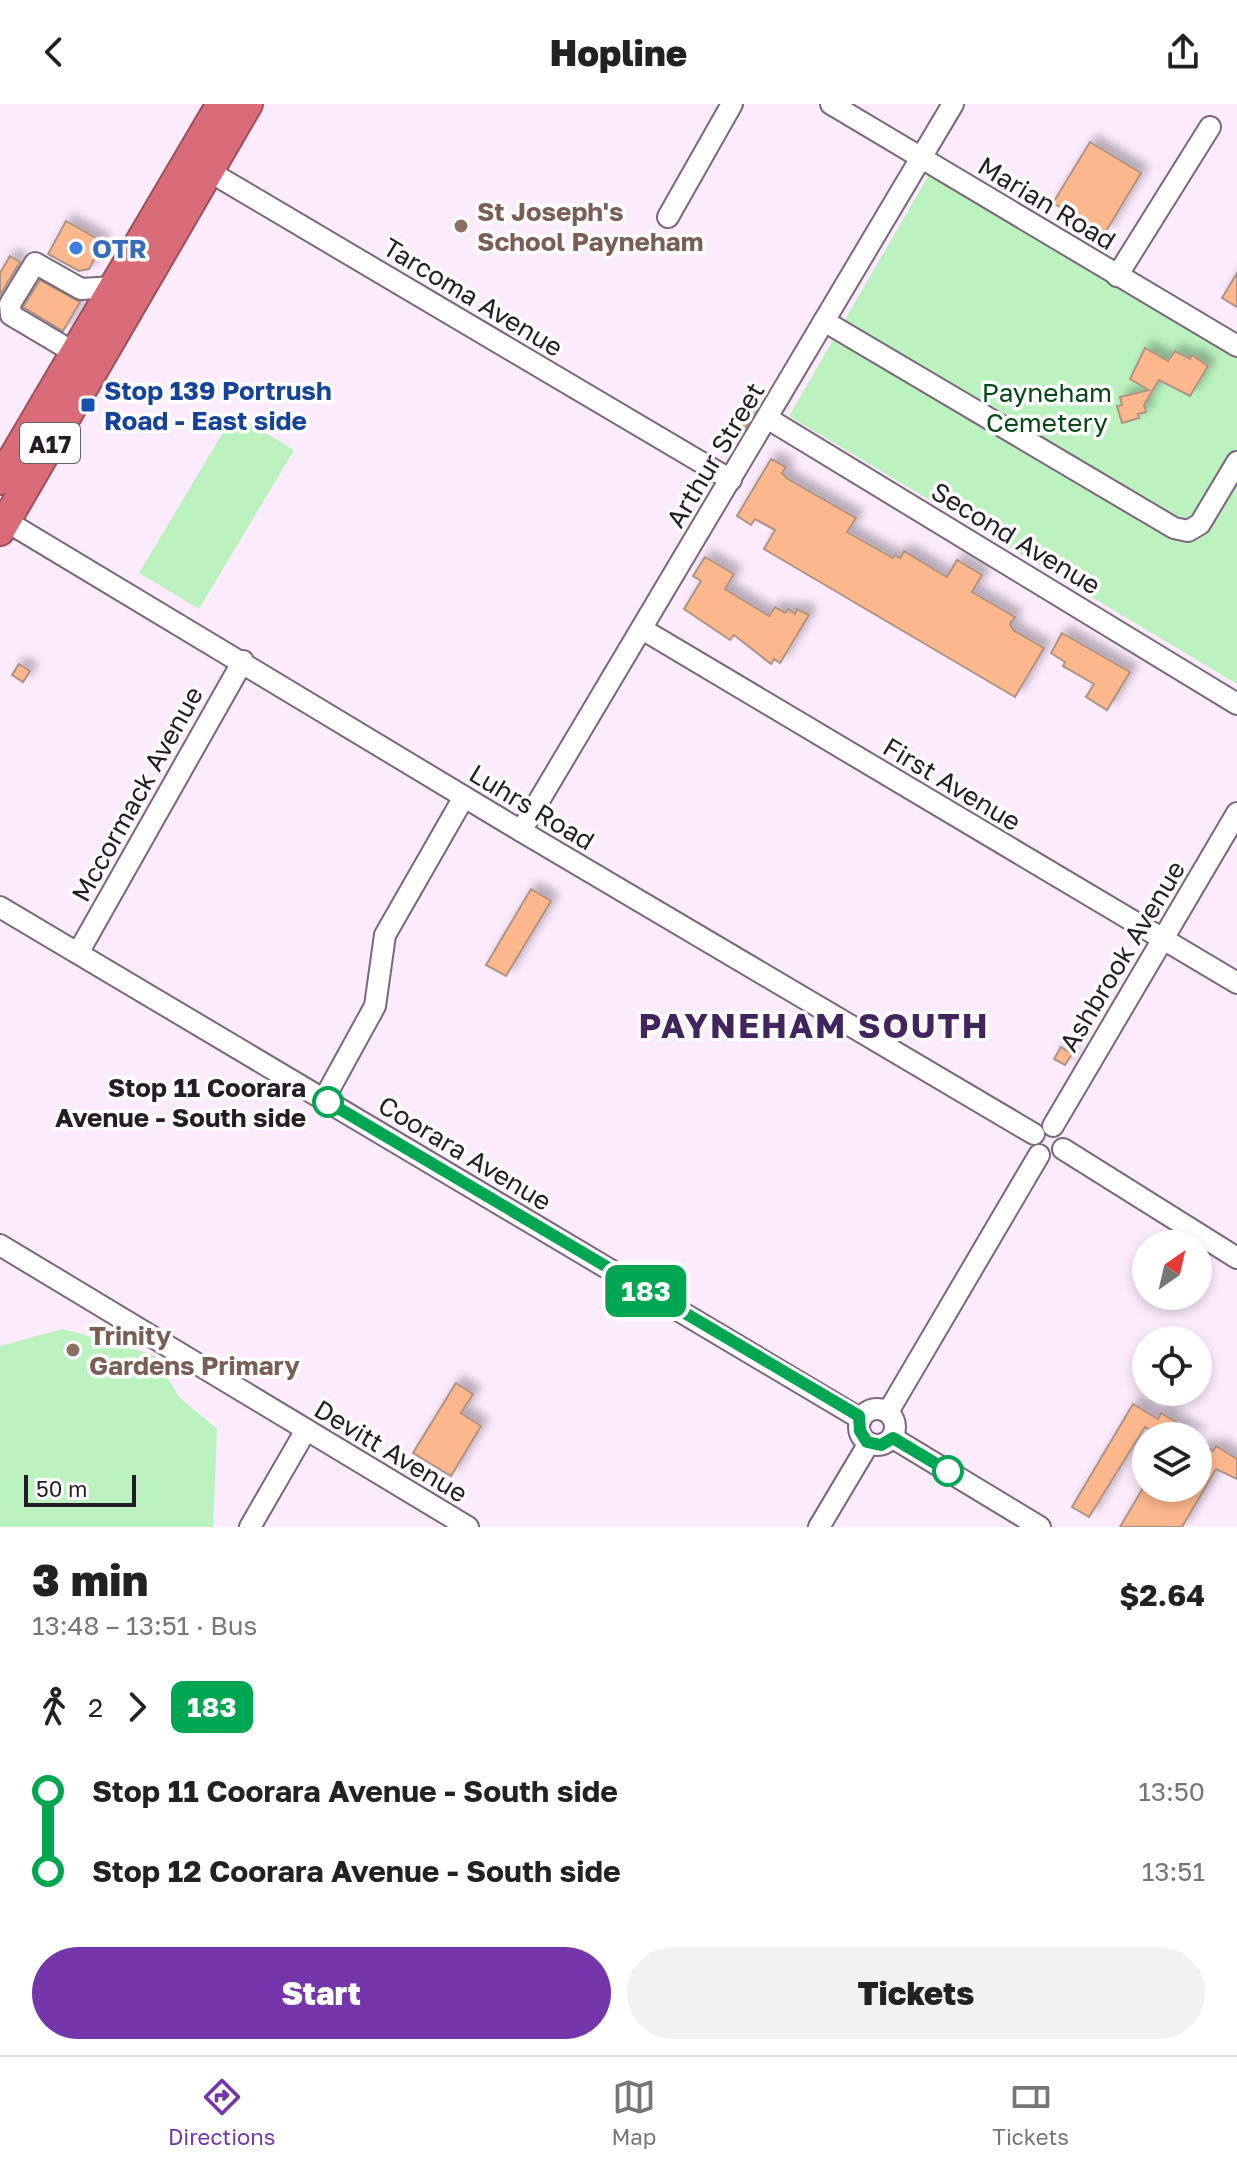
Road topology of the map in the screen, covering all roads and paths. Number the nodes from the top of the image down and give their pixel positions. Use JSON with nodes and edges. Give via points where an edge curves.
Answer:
{"nodes":[{"id":1,"x":221,"y":104,"type":"edge"},
{"id":2,"x":248,"y":104,"type":"edge"},
{"id":3,"x":732,"y":104,"type":"edge"},
{"id":4,"x":831,"y":104,"type":"edge"},
{"id":5,"x":953,"y":104,"type":"edge"},
{"id":6,"x":1210,"y":127,"type":"dead end"},
{"id":7,"x":921,"y":158,"type":"junction"},
{"id":8,"x":198,"y":165,"type":"junction"},
{"id":9,"x":668,"y":217,"type":"dead end"},
{"id":10,"x":1117,"y":276,"type":"junction"},
{"id":11,"x":114,"y":287,"type":"junction"},
{"id":12,"x":824,"y":321,"type":"junction"},
{"id":13,"x":1237,"y":346,"type":"edge"},
{"id":14,"x":88,"y":354,"type":"junction"},
{"id":15,"x":767,"y":418,"type":"junction"},
{"id":16,"x":1237,"y":462,"type":"edge"},
{"id":17,"x":3,"y":474,"type":"edge"},
{"id":18,"x":731,"y":480,"type":"junction"},
{"id":19,"x":2,"y":525,"type":"edge"},
{"id":20,"x":642,"y":629,"type":"junction"},
{"id":21,"x":243,"y":661,"type":"junction"},
{"id":22,"x":1237,"y":704,"type":"edge"},
{"id":23,"x":464,"y":797,"type":"junction"},
{"id":24,"x":1237,"y":813,"type":"edge"},
{"id":25,"x":521,"y":831,"type":"junction"},
{"id":26,"x":0,"y":907,"type":"edge"},
{"id":27,"x":1161,"y":939,"type":"junction"},
{"id":28,"x":78,"y":953,"type":"junction"},
{"id":29,"x":1237,"y":983,"type":"edge"},
{"id":30,"x":324,"y":1099,"type":"junction"},
{"id":31,"x":1053,"y":1126,"type":"junction"},
{"id":32,"x":1034,"y":1134,"type":"junction"},
{"id":33,"x":1063,"y":1149,"type":"junction"},
{"id":34,"x":1039,"y":1155,"type":"junction"},
{"id":35,"x":0,"y":1245,"type":"edge"},
{"id":36,"x":1237,"y":1258,"type":"edge"},
{"id":37,"x":888,"y":1412,"type":"junction"},
{"id":38,"x":861,"y":1419,"type":"junction"},
{"id":39,"x":306,"y":1430,"type":"junction"},
{"id":40,"x":893,"y":1438,"type":"junction"},
{"id":41,"x":869,"y":1443,"type":"junction"},
{"id":42,"x":250,"y":1527,"type":"edge"},
{"id":43,"x":468,"y":1527,"type":"edge"},
{"id":44,"x":819,"y":1527,"type":"edge"},
{"id":45,"x":1040,"y":1527,"type":"edge"}],
"edges":[{"from":1,"to":8,"type":"highway","number":"A17"},
{"from":2,"to":8,"type":"highway","number":"A17"},
{"from":3,"to":9,"type":"street"},
{"from":4,"to":7,"type":"street","name":"Marian Road"},
{"from":5,"to":7,"type":"street","name":"Arthur Street"},
{"from":6,"to":10,"type":"street"},
{"from":7,"to":10,"type":"street","name":"Marian Road"},
{"from":7,"to":12,"type":"street","name":"Arthur Street"},
{"from":8,"to":11,"type":"highway","number":"A17"},
{"from":8,"to":14,"type":"highway","number":"A17"},
{"from":8,"to":18,"type":"street","name":"Tarcoma Avenue"},
{"from":10,"to":13,"type":"street","name":"Marian Road"},
{"from":11,"to":14,"type":"highway","number":"A17"},
{"from":11,"to":14,"type":"street","via":[[81,289],[35,263],[10,304],[11,315]]},
{"from":12,"to":15,"type":"street","name":"Arthur Street"},
{"from":12,"to":16,"type":"street","via":[[1174,528],[1188,531],[1200,524]]},
{"from":14,"to":17,"type":"highway","number":"A17"},
{"from":14,"to":19,"type":"highway","number":"A17"},
{"from":15,"to":18,"type":"street","name":"Arthur Street"},
{"from":15,"to":22,"type":"street","name":"Second Avenue"},
{"from":17,"to":19,"type":"highway"},
{"from":18,"to":20,"type":"street","name":"Arthur Street"},
{"from":19,"to":21,"type":"street","name":"Luhrs Road"},
{"from":20,"to":25,"type":"street","name":"Arthur Street"},
{"from":20,"to":27,"type":"street","name":"First Avenue"},
{"from":21,"to":23,"type":"street","name":"Luhrs Road"},
{"from":21,"to":28,"type":"street","name":"Mccormack Avenue"},
{"from":23,"to":25,"type":"street","name":"Luhrs Road"},
{"from":23,"to":30,"type":"street","via":[[385,935],[375,1006]]},
{"from":24,"to":27,"type":"street","name":"Ashbrook Avenue"},
{"from":25,"to":32,"type":"street","name":"Luhrs Road"},
{"from":26,"to":28,"type":"street","name":"Coorara Avenue"},
{"from":27,"to":29,"type":"street","name":"First Avenue"},
{"from":27,"to":31,"type":"street","name":"Ashbrook Avenue"},
{"from":28,"to":30,"type":"street","name":"Coorara Avenue"},
{"from":30,"to":38,"type":"street","name":"Coorara Avenue"},
{"from":31,"to":32,"type":"street"},
{"from":31,"to":33,"type":"street","via":[[1062,1133]]},
{"from":32,"to":34,"type":"street"},
{"from":33,"to":34,"type":"street","via":[[1054,1157]]},
{"from":33,"to":36,"type":"street"},
{"from":34,"to":37,"type":"street"},
{"from":35,"to":39,"type":"street","name":"Devitt Avenue"},
{"from":37,"to":38,"type":"street","via":[[874,1409]]},
{"from":37,"to":40,"type":"street","via":[[895,1424]]},
{"from":38,"to":41,"type":"street","via":[[860,1431]]},
{"from":39,"to":42,"type":"street"},
{"from":39,"to":43,"type":"street","name":"Devitt Avenue"},
{"from":40,"to":41,"type":"street","via":[[881,1445]]},
{"from":40,"to":45,"type":"street"},
{"from":41,"to":44,"type":"street"}]}
